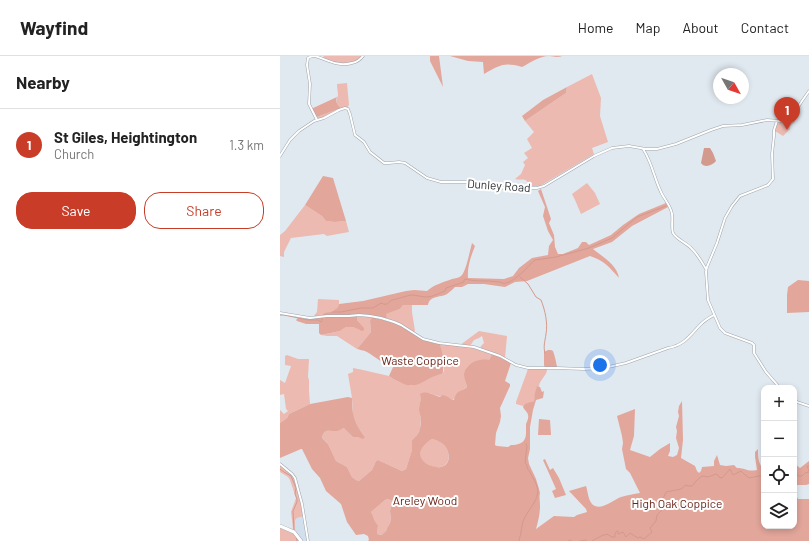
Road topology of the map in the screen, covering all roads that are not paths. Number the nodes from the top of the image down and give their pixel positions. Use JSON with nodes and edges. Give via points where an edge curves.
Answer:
{"nodes":[{"id":1,"x":363,"y":56,"type":"edge"},
{"id":2,"x":809,"y":91,"type":"edge"},
{"id":3,"x":317,"y":120,"type":"junction"},
{"id":4,"x":777,"y":121,"type":"junction"},
{"id":5,"x":643,"y":149,"type":"junction"},
{"id":6,"x":280,"y":156,"type":"edge"},
{"id":7,"x":706,"y":269,"type":"junction"},
{"id":8,"x":280,"y":314,"type":"edge"},
{"id":9,"x":714,"y":315,"type":"junction"},
{"id":10,"x":777,"y":385,"type":"edge"},
{"id":11,"x":797,"y":401,"type":"edge"},
{"id":12,"x":809,"y":406,"type":"edge"},
{"id":13,"x":280,"y":464,"type":"edge"},
{"id":14,"x":280,"y":526,"type":"edge"},
{"id":15,"x":301,"y":541,"type":"edge"},
{"id":16,"x":308,"y":541,"type":"edge"}],
"edges":[{"from":1,"to":3,"type":"street","via":[[358,61],[345,65],[313,56],[308,58],[308,104]]},
{"from":2,"to":4,"type":"street","via":[[791,117]]},
{"from":3,"to":5,"type":"street","name":"Dunley Road","via":[[342,108],[347,109],[358,138],[372,154],[385,163],[406,164],[427,178],[441,182],[473,182],[504,188],[544,186],[594,156],[616,147]]},
{"from":3,"to":6,"type":"street","via":[[295,135]]},
{"from":4,"to":5,"type":"street","name":"Dunley Road","via":[[723,126],[676,144],[651,150]]},
{"from":4,"to":7,"type":"street","via":[[774,130],[772,180],[768,185],[740,196],[732,206]]},
{"from":5,"to":7,"type":"street","via":[[671,211],[672,232],[691,248]]},
{"from":7,"to":9,"type":"street","via":[[708,300]]},
{"from":8,"to":9,"type":"street","via":[[310,318],[359,315],[381,318],[398,323],[429,341],[472,347],[500,356],[516,365],[537,369],[592,369],[626,363],[681,344]]},
{"from":9,"to":10,"type":"street","via":[[723,331],[754,345],[754,353]]},
{"from":11,"to":12,"type":"street"},
{"from":13,"to":16,"type":"street","via":[[295,478]]},
{"from":14,"to":15,"type":"main road","via":[[294,532]]}]}
